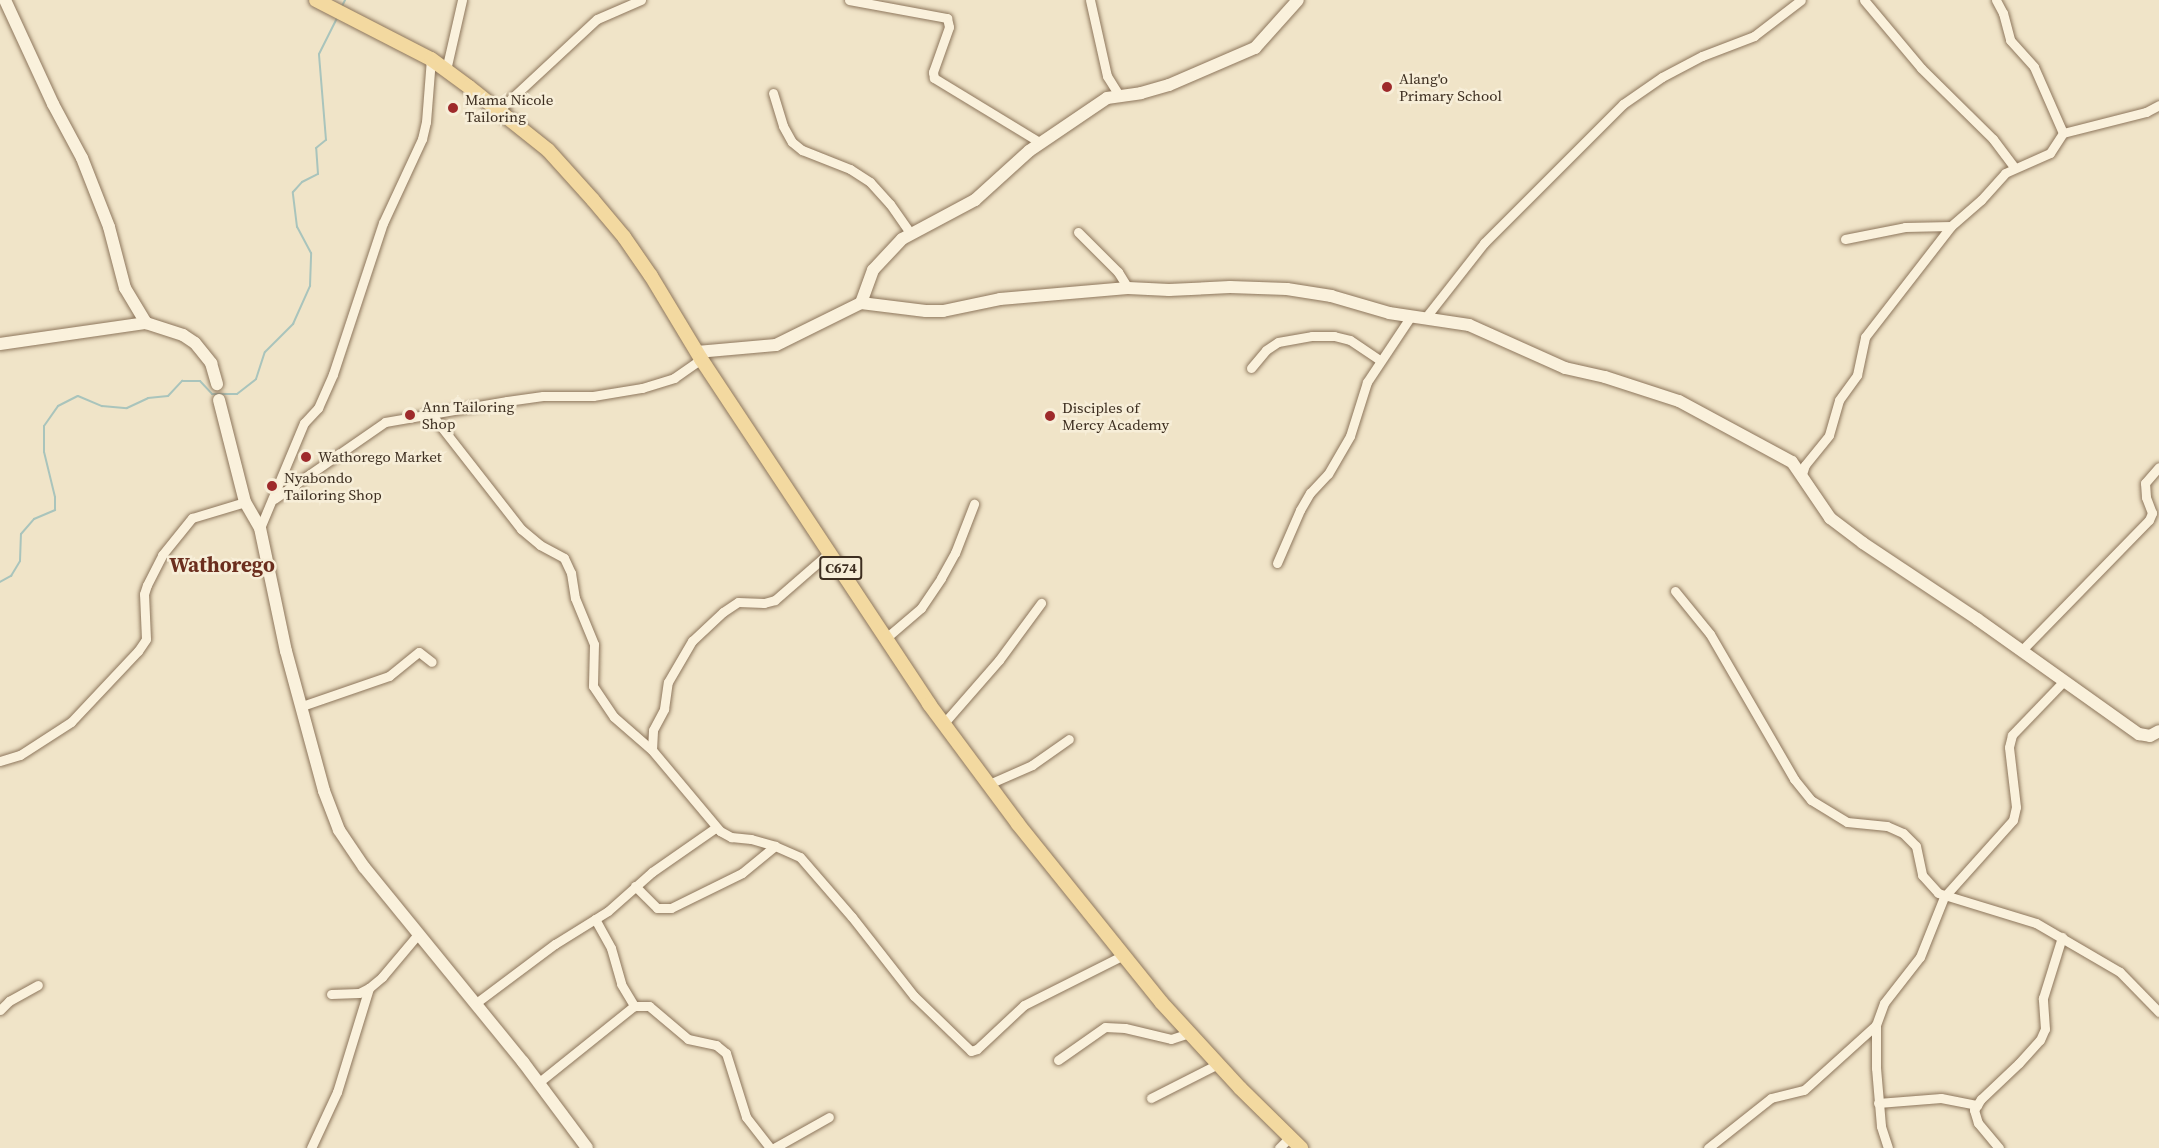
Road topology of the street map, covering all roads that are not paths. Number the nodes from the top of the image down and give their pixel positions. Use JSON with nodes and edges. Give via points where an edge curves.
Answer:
{"nodes":[{"id":1,"x":5,"y":0,"type":"edge"},
{"id":2,"x":462,"y":0,"type":"edge"},
{"id":3,"x":641,"y":0,"type":"edge"},
{"id":4,"x":849,"y":0,"type":"edge"},
{"id":5,"x":1090,"y":0,"type":"edge"},
{"id":6,"x":1298,"y":0,"type":"edge"},
{"id":7,"x":1801,"y":0,"type":"edge"},
{"id":8,"x":1864,"y":0,"type":"edge"},
{"id":9,"x":1996,"y":0,"type":"edge"},
{"id":10,"x":320,"y":2,"type":"edge"},
{"id":11,"x":436,"y":66,"type":"junction"},
{"id":12,"x":773,"y":93,"type":"dead end"},
{"id":13,"x":1119,"y":95,"type":"junction"},
{"id":14,"x":2159,"y":105,"type":"edge"},
{"id":15,"x":500,"y":109,"type":"junction"},
{"id":16,"x":2063,"y":133,"type":"junction"},
{"id":17,"x":1041,"y":143,"type":"junction"},
{"id":18,"x":2014,"y":167,"type":"junction"},
{"id":19,"x":1951,"y":226,"type":"junction"},
{"id":20,"x":1078,"y":232,"type":"dead end"},
{"id":21,"x":911,"y":234,"type":"junction"},
{"id":22,"x":1845,"y":239,"type":"dead end"},
{"id":23,"x":1128,"y":288,"type":"junction"},
{"id":24,"x":861,"y":303,"type":"junction"},
{"id":25,"x":1411,"y":316,"type":"junction"},
{"id":26,"x":1426,"y":317,"type":"junction"},
{"id":27,"x":146,"y":323,"type":"junction"},
{"id":28,"x":0,"y":344,"type":"edge"},
{"id":29,"x":699,"y":355,"type":"junction"},
{"id":30,"x":1380,"y":360,"type":"junction"},
{"id":31,"x":1251,"y":368,"type":"dead end"},
{"id":32,"x":218,"y":384,"type":"joint"},
{"id":33,"x":219,"y":400,"type":"joint"},
{"id":34,"x":432,"y":415,"type":"junction"},
{"id":35,"x":2159,"y":467,"type":"edge"},
{"id":36,"x":1802,"y":474,"type":"junction"},
{"id":37,"x":274,"y":499,"type":"junction"},
{"id":38,"x":245,"y":502,"type":"junction"},
{"id":39,"x":974,"y":504,"type":"dead end"},
{"id":40,"x":260,"y":528,"type":"junction"},
{"id":41,"x":830,"y":552,"type":"junction"},
{"id":42,"x":1277,"y":563,"type":"dead end"},
{"id":43,"x":1675,"y":591,"type":"dead end"},
{"id":44,"x":1041,"y":603,"type":"dead end"},
{"id":45,"x":886,"y":638,"type":"junction"},
{"id":46,"x":2021,"y":651,"type":"junction"},
{"id":47,"x":432,"y":662,"type":"dead end"},
{"id":48,"x":2064,"y":681,"type":"junction"},
{"id":49,"x":302,"y":706,"type":"junction"},
{"id":50,"x":944,"y":723,"type":"junction"},
{"id":51,"x":2159,"y":731,"type":"edge"},
{"id":52,"x":1069,"y":739,"type":"dead end"},
{"id":53,"x":652,"y":750,"type":"junction"},
{"id":54,"x":0,"y":761,"type":"edge"},
{"id":55,"x":989,"y":784,"type":"junction"},
{"id":56,"x":715,"y":828,"type":"junction"},
{"id":57,"x":775,"y":846,"type":"junction"},
{"id":58,"x":635,"y":886,"type":"junction"},
{"id":59,"x":1944,"y":897,"type":"junction"},
{"id":60,"x":595,"y":919,"type":"junction"},
{"id":61,"x":419,"y":933,"type":"junction"},
{"id":62,"x":2062,"y":937,"type":"junction"},
{"id":63,"x":1124,"y":955,"type":"junction"},
{"id":64,"x":38,"y":985,"type":"dead end"},
{"id":65,"x":369,"y":988,"type":"junction"},
{"id":66,"x":331,"y":994,"type":"dead end"},
{"id":67,"x":476,"y":1003,"type":"junction"},
{"id":68,"x":634,"y":1006,"type":"junction"},
{"id":69,"x":0,"y":1010,"type":"edge"},
{"id":70,"x":2159,"y":1012,"type":"edge"},
{"id":71,"x":1876,"y":1025,"type":"junction"},
{"id":72,"x":1190,"y":1033,"type":"junction"},
{"id":73,"x":1058,"y":1060,"type":"dead end"},
{"id":74,"x":1218,"y":1064,"type":"junction"},
{"id":75,"x":538,"y":1083,"type":"junction"},
{"id":76,"x":1151,"y":1098,"type":"dead end"},
{"id":77,"x":1878,"y":1102,"type":"junction"},
{"id":78,"x":1977,"y":1105,"type":"junction"},
{"id":79,"x":829,"y":1117,"type":"dead end"},
{"id":80,"x":1290,"y":1137,"type":"junction"},
{"id":81,"x":311,"y":1148,"type":"edge"},
{"id":82,"x":586,"y":1148,"type":"edge"},
{"id":83,"x":772,"y":1148,"type":"edge"},
{"id":84,"x":1279,"y":1148,"type":"edge"},
{"id":85,"x":1300,"y":1148,"type":"edge"},
{"id":86,"x":1708,"y":1148,"type":"edge"},
{"id":87,"x":1888,"y":1148,"type":"edge"},
{"id":88,"x":2000,"y":1148,"type":"edge"}],
"edges":[{"from":1,"to":27,"type":"street","via":[[82,159],[109,227],[125,288]]},
{"from":2,"to":11,"type":"street"},
{"from":3,"to":15,"type":"street","via":[[597,19]]},
{"from":4,"to":17,"type":"street","via":[[947,18],[950,27],[934,78]]},
{"from":5,"to":13,"type":"street","via":[[1107,76]]},
{"from":6,"to":13,"type":"street","via":[[1255,48],[1169,85]]},
{"from":7,"to":26,"type":"street","via":[[1755,36],[1702,56],[1662,77],[1623,105],[1484,243]]},
{"from":8,"to":18,"type":"street","via":[[1921,68],[1975,119]]},
{"from":9,"to":16,"type":"street","via":[[2010,40],[2034,67]]},
{"from":10,"to":11,"type":"main road","number":"C674"},
{"from":11,"to":15,"type":"main road","number":"C674"},
{"from":11,"to":37,"type":"street","via":[[422,139],[383,223],[333,374],[318,408],[304,423]]},
{"from":12,"to":21,"type":"street","via":[[792,142],[870,182]]},
{"from":13,"to":17,"type":"street","via":[[1103,100]]},
{"from":14,"to":16,"type":"street","via":[[2146,112]]},
{"from":15,"to":29,"type":"main road","number":"C674","via":[[548,150],[624,237]]},
{"from":16,"to":18,"type":"street","via":[[2056,146],[2042,158]]},
{"from":17,"to":21,"type":"street","via":[[975,200]]},
{"from":18,"to":19,"type":"street"},
{"from":19,"to":22,"type":"street","via":[[1905,227]]},
{"from":19,"to":36,"type":"street","via":[[1865,337],[1857,375],[1837,406],[1829,435]]},
{"from":20,"to":23,"type":"street","via":[[1118,272]]},
{"from":21,"to":24,"type":"street","via":[[896,243],[873,270]]},
{"from":23,"to":24,"type":"street","via":[[1000,299],[926,311]]},
{"from":23,"to":25,"type":"street","via":[[1287,289]]},
{"from":24,"to":29,"type":"street","via":[[776,345]]},
{"from":25,"to":26,"type":"street"},
{"from":25,"to":30,"type":"street"},
{"from":26,"to":36,"type":"street","via":[[1480,329],[1565,368],[1679,401],[1792,462]]},
{"from":27,"to":28,"type":"street"},
{"from":27,"to":32,"type":"street","via":[[195,343],[211,363]]},
{"from":29,"to":34,"type":"street","via":[[674,378],[642,388],[592,396],[543,396]]},
{"from":29,"to":41,"type":"main road","number":"C674"},
{"from":30,"to":31,"type":"street","via":[[1350,340],[1312,336],[1278,342]]},
{"from":30,"to":42,"type":"street","via":[[1361,396],[1350,436],[1328,474],[1300,510]]},
{"from":32,"to":33,"type":"street"},
{"from":33,"to":38,"type":"street"},
{"from":34,"to":37,"type":"street","via":[[377,426]]},
{"from":34,"to":53,"type":"street","via":[[521,529],[564,558],[594,644],[593,686],[614,717]]},
{"from":35,"to":46,"type":"street","via":[[2145,483],[2152,513],[2149,520]]},
{"from":36,"to":46,"type":"street","via":[[1830,518]]},
{"from":37,"to":40,"type":"street"},
{"from":38,"to":40,"type":"street"},
{"from":38,"to":54,"type":"street","via":[[192,519],[162,555],[147,585],[146,639],[138,651],[71,722],[20,755]]},
{"from":39,"to":45,"type":"street","via":[[955,554],[941,578],[921,608]]},
{"from":40,"to":49,"type":"street"},
{"from":41,"to":45,"type":"main road","number":"C674"},
{"from":41,"to":53,"type":"street","via":[[775,600],[738,602],[692,641],[668,682],[664,708],[653,730]]},
{"from":43,"to":59,"type":"street","via":[[1710,634],[1794,779],[1811,800],[1847,822],[1887,826],[1903,833],[1920,854],[1922,875]]},
{"from":44,"to":50,"type":"street","via":[[999,660]]},
{"from":45,"to":50,"type":"main road","number":"C674"},
{"from":46,"to":48,"type":"street"},
{"from":47,"to":49,"type":"street","via":[[419,652],[389,676]]},
{"from":48,"to":51,"type":"street","via":[[2139,734],[2145,737]]},
{"from":48,"to":59,"type":"street","via":[[2012,735],[2009,747],[2016,807],[2013,820]]},
{"from":49,"to":61,"type":"street","via":[[324,791],[339,830]]},
{"from":50,"to":55,"type":"main road","number":"C674"},
{"from":52,"to":55,"type":"street","via":[[1032,765]]},
{"from":53,"to":56,"type":"street"},
{"from":55,"to":63,"type":"main road","number":"C674"},
{"from":56,"to":57,"type":"street","via":[[731,837]]},
{"from":56,"to":58,"type":"street"},
{"from":57,"to":58,"type":"street","via":[[742,873],[671,908],[657,908]]},
{"from":57,"to":63,"type":"street","via":[[800,857],[914,996],[971,1051],[1024,1005]]},
{"from":58,"to":60,"type":"street"},
{"from":59,"to":62,"type":"street","via":[[2010,913]]},
{"from":59,"to":71,"type":"street","via":[[1920,957],[1884,1003]]},
{"from":60,"to":67,"type":"street"},
{"from":60,"to":68,"type":"street"},
{"from":61,"to":65,"type":"street"},
{"from":61,"to":67,"type":"street"},
{"from":62,"to":70,"type":"street","via":[[2120,972]]},
{"from":62,"to":78,"type":"street","via":[[2043,998],[2045,1029],[2040,1040]]},
{"from":63,"to":72,"type":"main road","number":"C674"},
{"from":64,"to":69,"type":"street"},
{"from":65,"to":66,"type":"street","via":[[359,993]]},
{"from":65,"to":81,"type":"street","via":[[337,1092]]},
{"from":67,"to":75,"type":"street"},
{"from":68,"to":75,"type":"street"},
{"from":68,"to":83,"type":"street","via":[[649,1006],[688,1039],[716,1045],[726,1053],[746,1117]]},
{"from":71,"to":77,"type":"street"},
{"from":71,"to":86,"type":"street","via":[[1804,1090],[1771,1098]]},
{"from":72,"to":73,"type":"street","via":[[1171,1040],[1105,1027]]},
{"from":72,"to":74,"type":"main road","number":"C674"},
{"from":74,"to":76,"type":"street"},
{"from":74,"to":80,"type":"main road","number":"C674"},
{"from":75,"to":82,"type":"street"},
{"from":77,"to":78,"type":"street","via":[[1941,1098]]},
{"from":77,"to":87,"type":"street"},
{"from":78,"to":88,"type":"street","via":[[1974,1116]]},
{"from":79,"to":83,"type":"street"},
{"from":80,"to":84,"type":"street"},
{"from":80,"to":85,"type":"main road","number":"C674"}]}
